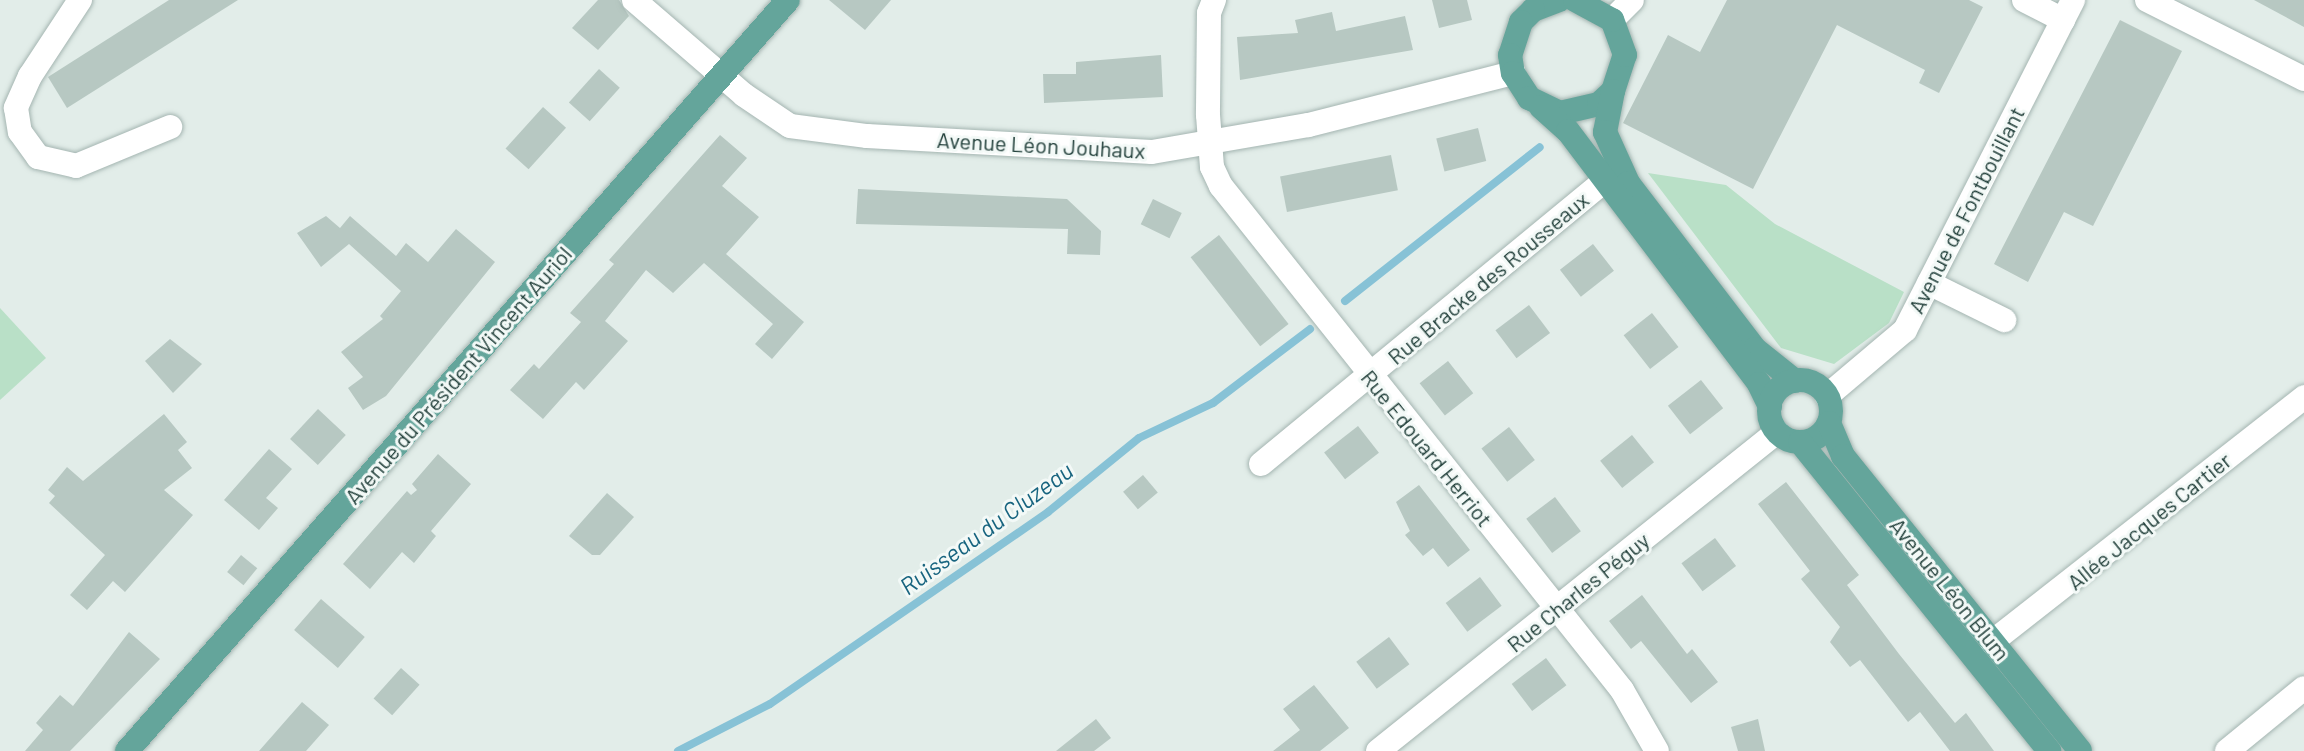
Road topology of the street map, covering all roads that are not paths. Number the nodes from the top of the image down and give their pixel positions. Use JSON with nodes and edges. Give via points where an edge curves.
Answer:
{"nodes":[{"id":1,"x":634,"y":0,"type":"edge"},
{"id":2,"x":788,"y":0,"type":"edge"},
{"id":3,"x":1214,"y":0,"type":"edge"},
{"id":4,"x":1559,"y":0,"type":"edge"},
{"id":5,"x":1575,"y":0,"type":"edge"},
{"id":6,"x":1632,"y":0,"type":"edge"},
{"id":7,"x":2024,"y":0,"type":"edge"},
{"id":8,"x":2147,"y":0,"type":"edge"},
{"id":9,"x":72,"y":4,"type":"edge"},
{"id":10,"x":2068,"y":10,"type":"edge"},
{"id":11,"x":1521,"y":11,"type":"edge"},
{"id":12,"x":1612,"y":20,"type":"junction"},
{"id":13,"x":1513,"y":73,"type":"junction"},
{"id":14,"x":722,"y":76,"type":"junction"},
{"id":15,"x":2304,"y":79,"type":"edge"},
{"id":16,"x":1613,"y":91,"type":"junction"},
{"id":17,"x":1541,"y":107,"type":"junction"},
{"id":18,"x":170,"y":127,"type":"dead end"},
{"id":19,"x":1210,"y":140,"type":"junction"},
{"id":20,"x":1603,"y":182,"type":"junction"},
{"id":21,"x":1929,"y":283,"type":"junction"},
{"id":22,"x":2004,"y":320,"type":"dead end"},
{"id":23,"x":1369,"y":377,"type":"junction"},
{"id":24,"x":1795,"y":381,"type":"junction"},
{"id":25,"x":1827,"y":396,"type":"junction"},
{"id":26,"x":2304,"y":397,"type":"edge"},
{"id":27,"x":1770,"y":407,"type":"junction"},
{"id":28,"x":1829,"y":423,"type":"junction"},
{"id":29,"x":1777,"y":432,"type":"junction"},
{"id":30,"x":1800,"y":442,"type":"junction"},
{"id":31,"x":1261,"y":464,"type":"dead end"},
{"id":32,"x":1558,"y":608,"type":"junction"},
{"id":33,"x":1992,"y":642,"type":"junction"},
{"id":34,"x":2304,"y":688,"type":"edge"},
{"id":35,"x":127,"y":751,"type":"edge"},
{"id":36,"x":1378,"y":751,"type":"edge"},
{"id":37,"x":1657,"y":751,"type":"edge"},
{"id":38,"x":2049,"y":751,"type":"edge"},
{"id":39,"x":2080,"y":751,"type":"edge"},
{"id":40,"x":2227,"y":751,"type":"edge"}],
"edges":[{"from":1,"to":14,"type":"street","name":"Avenue Léon Jouhaux"},
{"from":2,"to":14,"type":"main road","name":"Avenue du Président Vincent Auriol"},
{"from":3,"to":19,"type":"street","name":"Rue Edouard Herriot","via":[[1209,13]]},
{"from":4,"to":11,"type":"main road"},
{"from":5,"to":12,"type":"main road"},
{"from":6,"to":12,"type":"street"},
{"from":7,"to":10,"type":"street"},
{"from":8,"to":15,"type":"street"},
{"from":9,"to":18,"type":"street","via":[[16,108],[20,132],[38,157],[76,166]]},
{"from":10,"to":21,"type":"street","name":"Avenue de Fontbouillant"},
{"from":11,"to":13,"type":"main road","via":[[1513,38]]},
{"from":12,"to":16,"type":"main road","via":[[1625,55]]},
{"from":13,"to":17,"type":"main road"},
{"from":13,"to":19,"type":"street","name":"Avenue Léon Jouhaux","via":[[1309,125]]},
{"from":14,"to":19,"type":"street","name":"Avenue Léon Jouhaux","via":[[790,126],[810,131],[1152,152]]},
{"from":14,"to":35,"type":"main road","name":"Avenue du Président Vincent Auriol"},
{"from":16,"to":17,"type":"main road","via":[[1580,112]]},
{"from":16,"to":24,"type":"main road","via":[[1605,132],[1628,183],[1755,349]]},
{"from":17,"to":20,"type":"main road","via":[[1568,131]]},
{"from":19,"to":23,"type":"street","name":"Rue Edouard Herriot","via":[[1212,167],[1221,186]]},
{"from":20,"to":23,"type":"street","name":"Rue Bracke des Rousseaux"},
{"from":20,"to":27,"type":"main road","via":[[1759,384]]},
{"from":21,"to":22,"type":"street"},
{"from":21,"to":25,"type":"street","name":"Avenue de Fontbouillant","via":[[1905,330]]},
{"from":23,"to":31,"type":"street","name":"Rue Bracke des Rousseaux"},
{"from":23,"to":32,"type":"street","name":"Rue Edouard Herriot"},
{"from":24,"to":25,"type":"main road","via":[[1814,383]]},
{"from":24,"to":27,"type":"main road","via":[[1778,390]]},
{"from":25,"to":28,"type":"main road","name":"Avenue Léon Blum"},
{"from":26,"to":33,"type":"street","name":"Allée Jacques Cartier"},
{"from":27,"to":29,"type":"main road"},
{"from":28,"to":30,"type":"main road","via":[[1818,437]]},
{"from":28,"to":33,"type":"main road","name":"Avenue Léon Blum","via":[[1843,456]]},
{"from":29,"to":30,"type":"main road","name":"Avenue Léon Blum"},
{"from":29,"to":32,"type":"street","name":"Rue Charles Péguy"},
{"from":30,"to":38,"type":"main road","name":"Avenue Léon Blum"},
{"from":32,"to":36,"type":"street","name":"Rue Charles Péguy"},
{"from":32,"to":37,"type":"street","name":"Rue Edouard Herriot","via":[[1644,721]]},
{"from":33,"to":39,"type":"main road","name":"Avenue Léon Blum"},
{"from":34,"to":40,"type":"street"}]}
